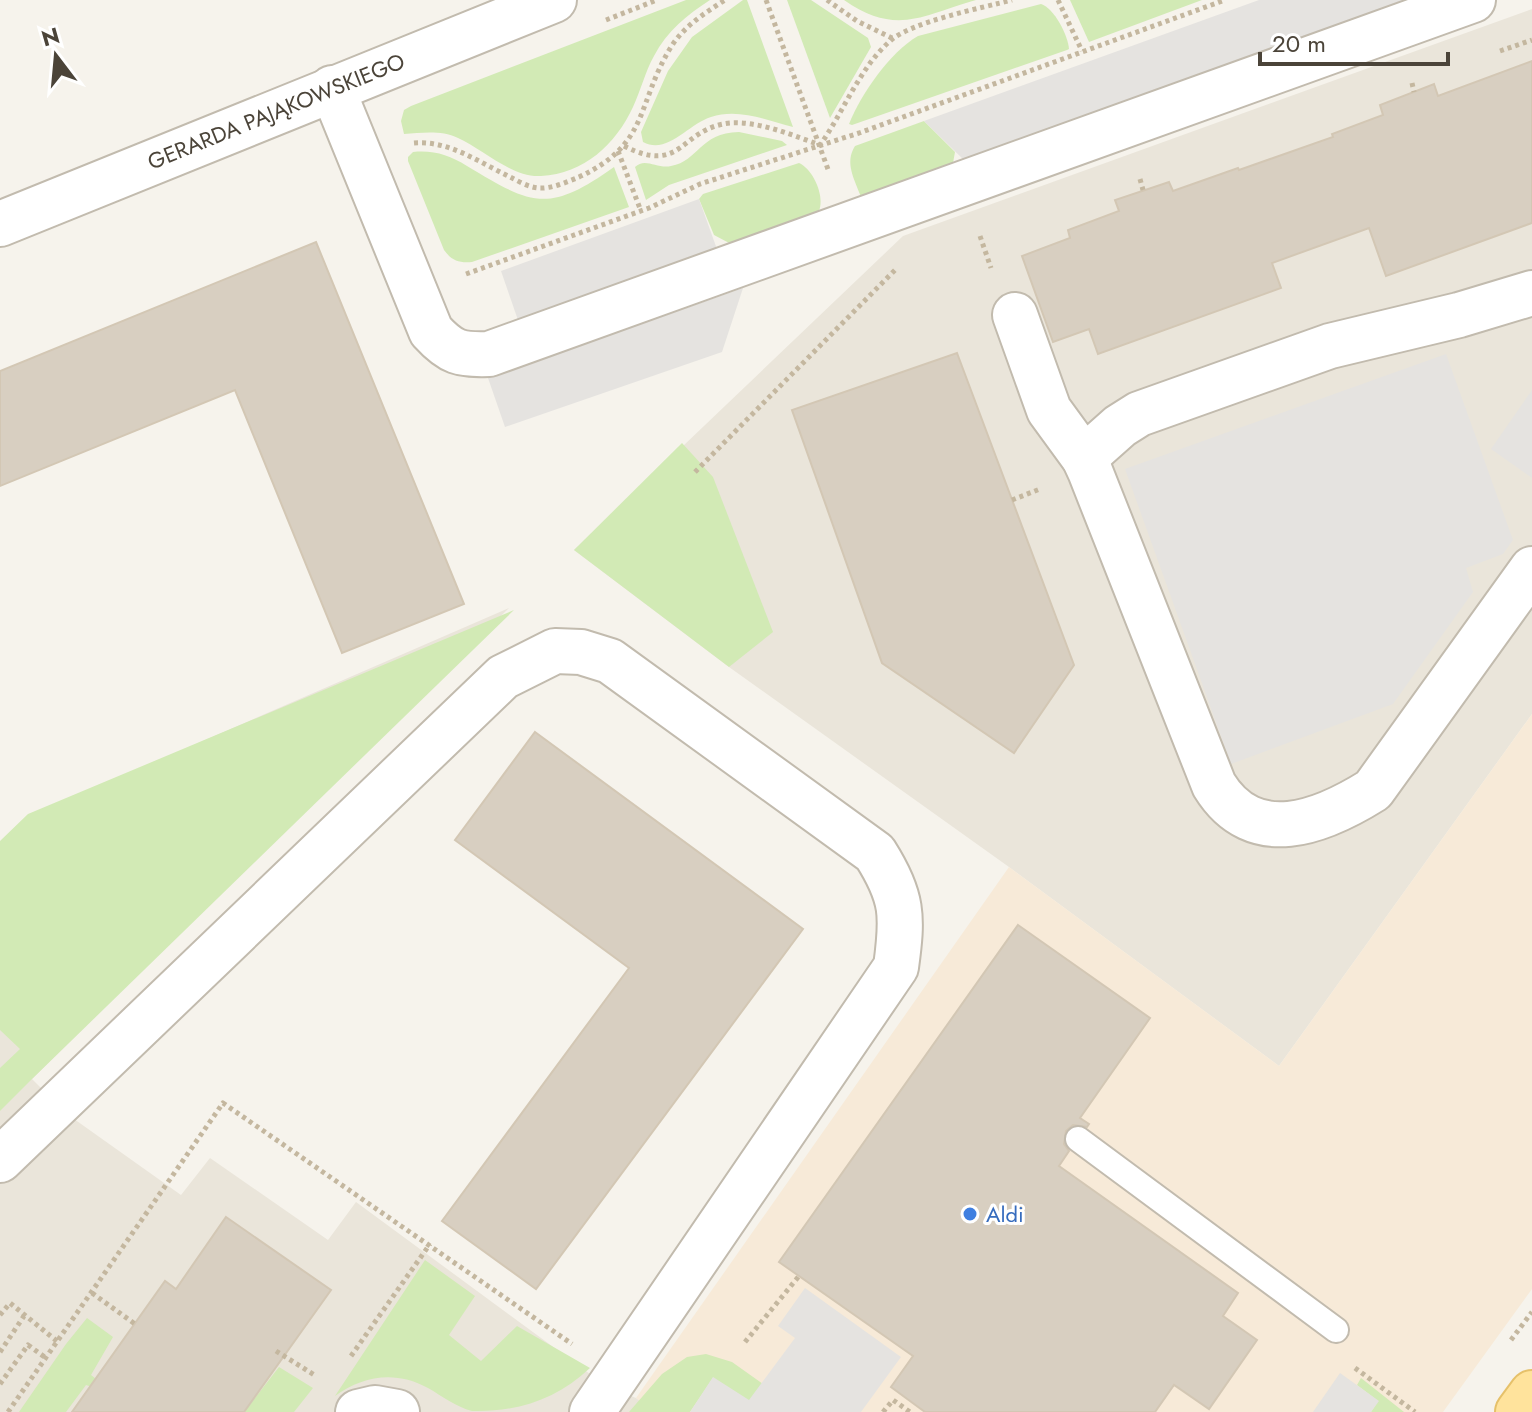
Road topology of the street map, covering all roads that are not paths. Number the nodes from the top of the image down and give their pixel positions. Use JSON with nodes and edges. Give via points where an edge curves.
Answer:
{"nodes":[{"id":1,"x":554,"y":0,"type":"edge"},
{"id":2,"x":1473,"y":0,"type":"edge"},
{"id":3,"x":332,"y":88,"type":"junction"},
{"id":4,"x":0,"y":224,"type":"edge"},
{"id":5,"x":1532,"y":293,"type":"edge"},
{"id":6,"x":1015,"y":315,"type":"dead end"},
{"id":7,"x":1084,"y":458,"type":"junction"},
{"id":8,"x":1532,"y":569,"type":"edge"},
{"id":9,"x":1078,"y":1139,"type":"dead end"},
{"id":10,"x":0,"y":1160,"type":"edge"},
{"id":11,"x":1336,"y":1330,"type":"dead end"},
{"id":12,"x":1532,"y":1393,"type":"edge"},
{"id":13,"x":358,"y":1412,"type":"edge"},
{"id":14,"x":397,"y":1412,"type":"edge"},
{"id":15,"x":592,"y":1412,"type":"edge"},
{"id":16,"x":1518,"y":1412,"type":"edge"}],
"edges":[{"from":1,"to":3,"type":"street","name":"GERARDA PAJĄKOWSKIEGO"},
{"from":2,"to":3,"type":"street","via":[[489,354],[466,355],[446,348],[431,331]]},
{"from":3,"to":4,"type":"street","name":"GERARDA PAJĄKOWSKIEGO"},
{"from":5,"to":7,"type":"street","via":[[1330,346],[1153,408],[1120,426]]},
{"from":6,"to":7,"type":"street","via":[[1049,410]]},
{"from":7,"to":8,"type":"street","via":[[1214,785],[1221,797],[1251,819],[1292,825],[1341,810],[1373,790]]},
{"from":9,"to":11,"type":"lane"},
{"from":10,"to":15,"type":"street","via":[[503,677],[555,651],[610,661],[875,853],[893,881],[902,925],[896,967]]},
{"from":12,"to":16,"type":"main road"},
{"from":13,"to":14,"type":"street"}]}
